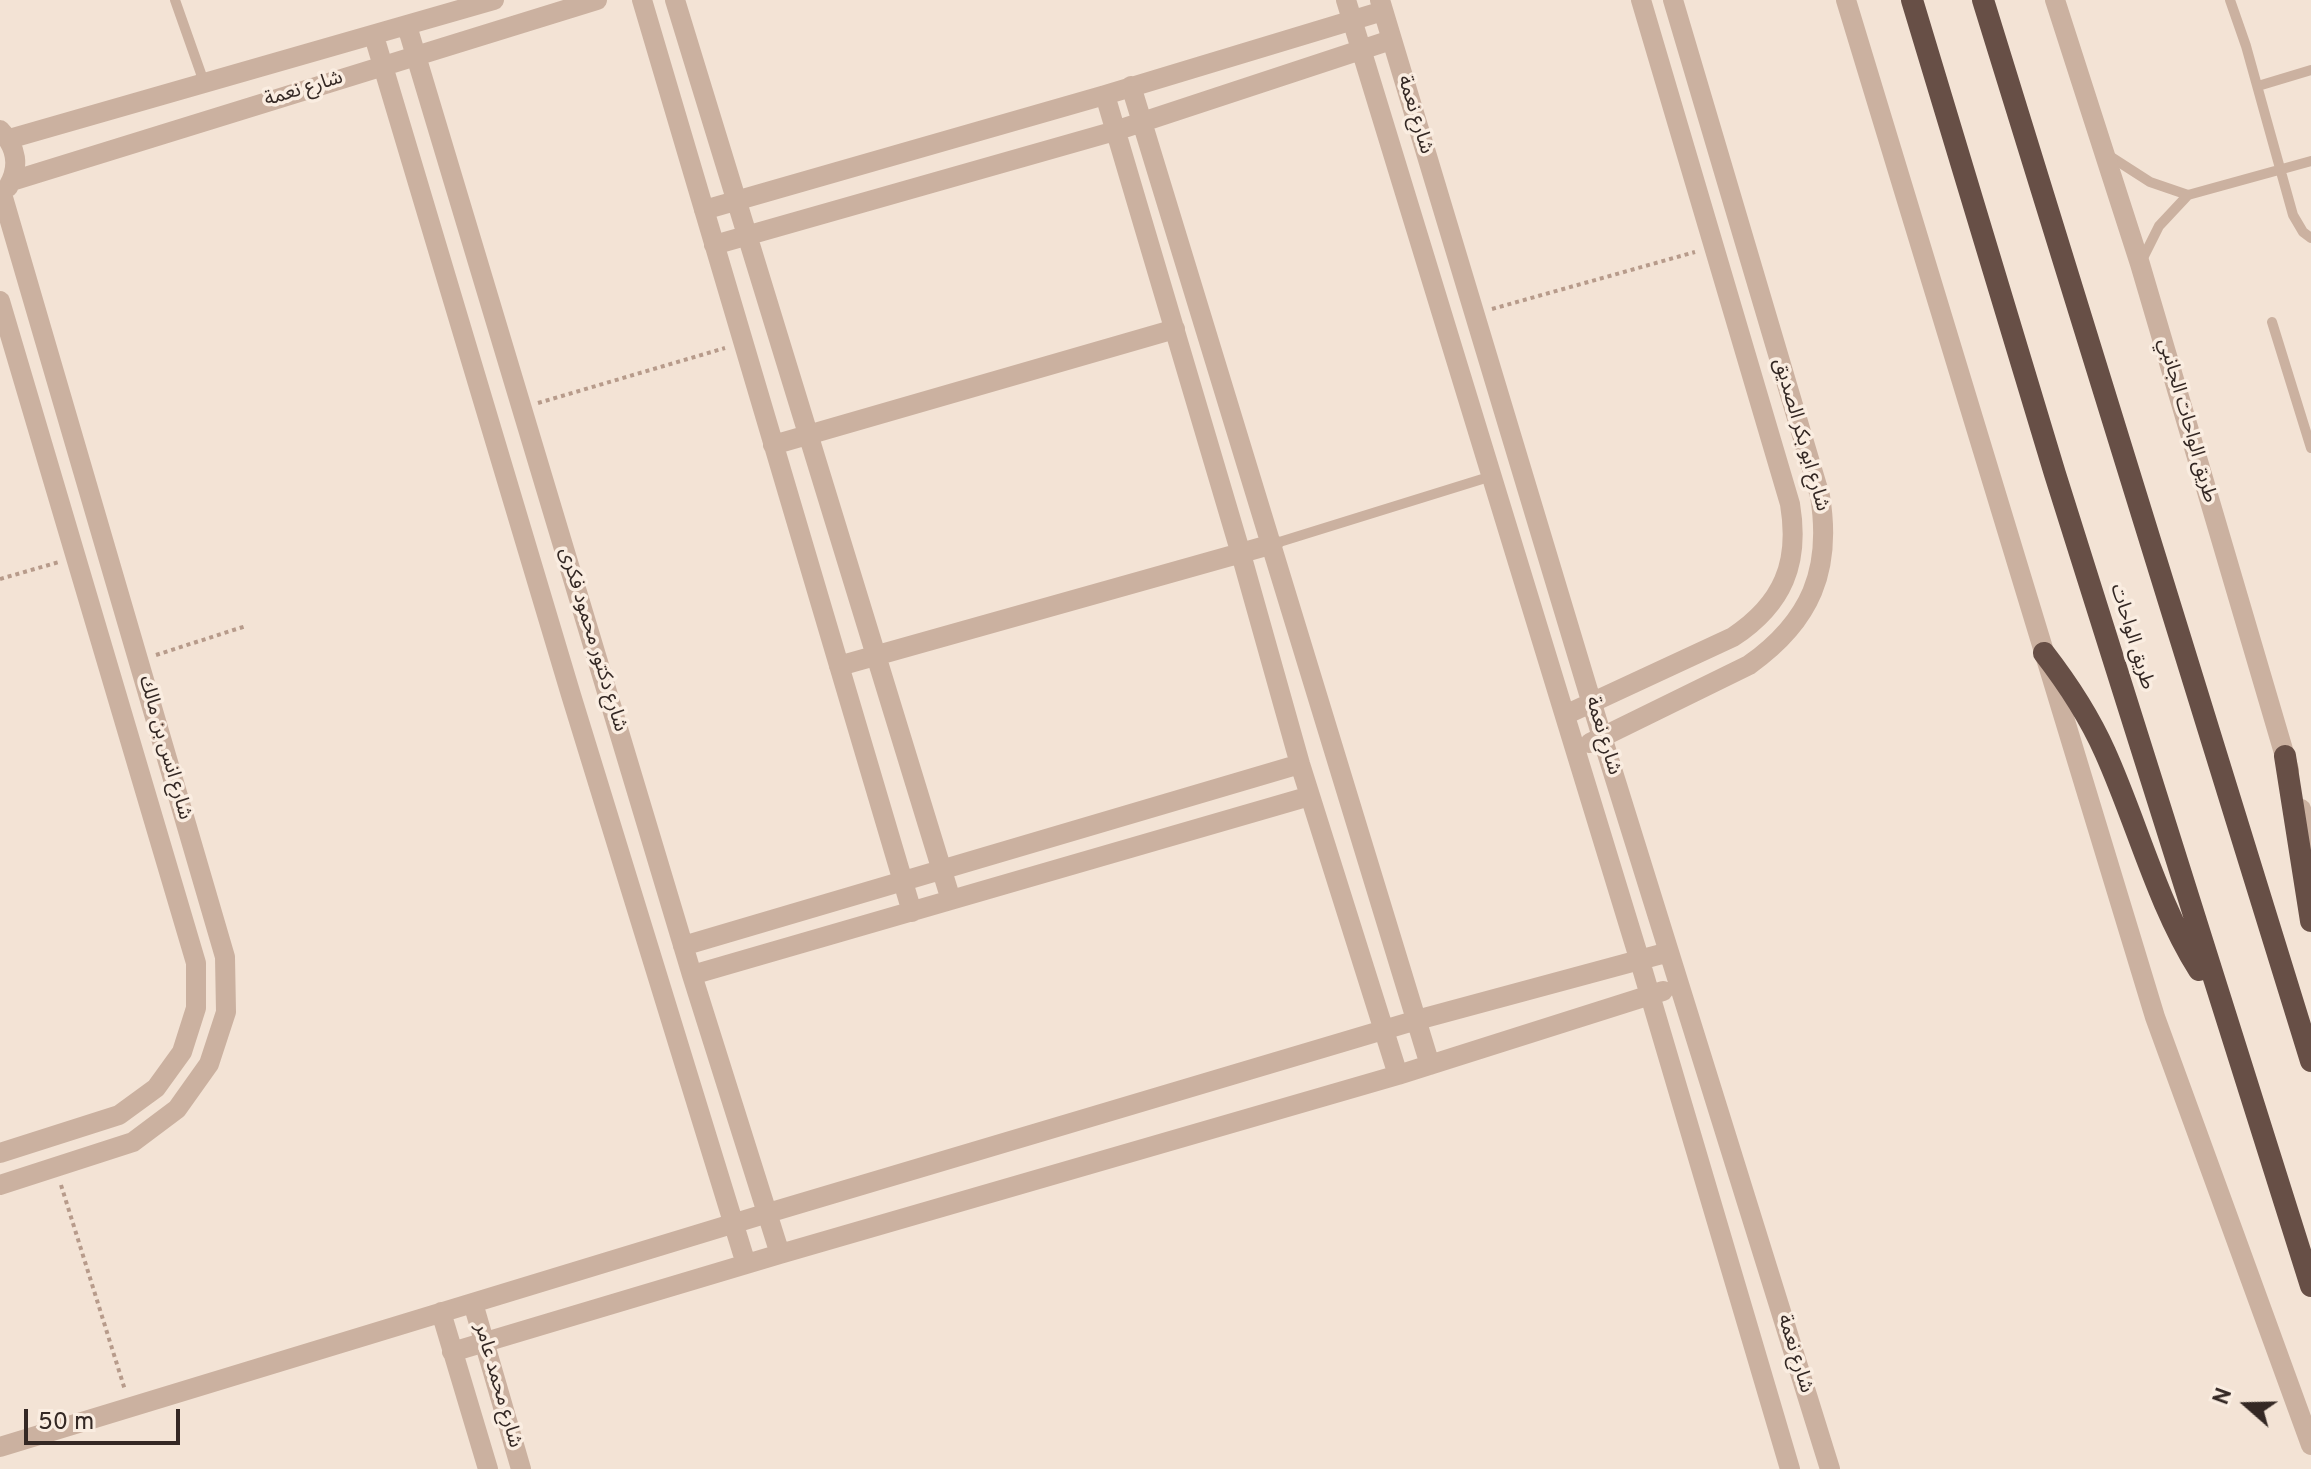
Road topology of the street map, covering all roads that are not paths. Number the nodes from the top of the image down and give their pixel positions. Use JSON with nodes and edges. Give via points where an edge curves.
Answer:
{"nodes":[{"id":1,"x":175,"y":0,"type":"edge"},
{"id":2,"x":494,"y":0,"type":"edge"},
{"id":3,"x":597,"y":0,"type":"edge"},
{"id":4,"x":642,"y":0,"type":"edge"},
{"id":5,"x":675,"y":0,"type":"edge"},
{"id":6,"x":1346,"y":0,"type":"edge"},
{"id":7,"x":1641,"y":0,"type":"edge"},
{"id":8,"x":1673,"y":0,"type":"edge"},
{"id":9,"x":1846,"y":0,"type":"edge"},
{"id":10,"x":1912,"y":0,"type":"edge"},
{"id":11,"x":1983,"y":0,"type":"edge"},
{"id":12,"x":2055,"y":0,"type":"edge"},
{"id":13,"x":2230,"y":0,"type":"edge"},
{"id":14,"x":1381,"y":5,"type":"edge"},
{"id":15,"x":1352,"y":20,"type":"junction"},
{"id":16,"x":407,"y":26,"type":"junction"},
{"id":17,"x":374,"y":36,"type":"junction"},
{"id":18,"x":1391,"y":40,"type":"junction"},
{"id":19,"x":1362,"y":49,"type":"junction"},
{"id":20,"x":417,"y":55,"type":"junction"},
{"id":21,"x":382,"y":66,"type":"junction"},
{"id":22,"x":2311,"y":70,"type":"edge"},
{"id":23,"x":205,"y":85,"type":"junction"},
{"id":24,"x":1131,"y":86,"type":"junction"},
{"id":25,"x":2258,"y":86,"type":"junction"},
{"id":26,"x":1105,"y":95,"type":"junction"},
{"id":27,"x":1142,"y":121,"type":"junction"},
{"id":28,"x":1115,"y":131,"type":"junction"},
{"id":29,"x":4,"y":135,"type":"edge"},
{"id":30,"x":2101,"y":149,"type":"junction"},
{"id":31,"x":2311,"y":161,"type":"edge"},
{"id":32,"x":2279,"y":169,"type":"junction"},
{"id":33,"x":5,"y":190,"type":"edge"},
{"id":34,"x":2188,"y":195,"type":"junction"},
{"id":35,"x":736,"y":199,"type":"junction"},
{"id":36,"x":704,"y":210,"type":"junction"},
{"id":37,"x":746,"y":235,"type":"junction"},
{"id":38,"x":2311,"y":238,"type":"edge"},
{"id":39,"x":714,"y":245,"type":"junction"},
{"id":40,"x":2140,"y":264,"type":"junction"},
{"id":41,"x":0,"y":301,"type":"edge"},
{"id":42,"x":2272,"y":322,"type":"dead end"},
{"id":43,"x":1175,"y":329,"type":"junction"},
{"id":44,"x":807,"y":435,"type":"junction"},
{"id":45,"x":773,"y":445,"type":"junction"},
{"id":46,"x":2311,"y":448,"type":"edge"},
{"id":47,"x":1492,"y":476,"type":"junction"},
{"id":48,"x":1273,"y":544,"type":"junction"},
{"id":49,"x":1241,"y":554,"type":"junction"},
{"id":50,"x":2044,"y":653,"type":"junction"},
{"id":51,"x":875,"y":655,"type":"junction"},
{"id":52,"x":138,"y":660,"type":"junction"},
{"id":53,"x":839,"y":666,"type":"junction"},
{"id":54,"x":110,"y":669,"type":"junction"},
{"id":55,"x":604,"y":682,"type":"junction"},
{"id":56,"x":571,"y":695,"type":"junction"},
{"id":57,"x":1592,"y":703,"type":"junction"},
{"id":58,"x":1565,"y":715,"type":"junction"},
{"id":59,"x":1602,"y":737,"type":"junction"},
{"id":60,"x":1576,"y":750,"type":"junction"},
{"id":61,"x":2285,"y":756,"type":"junction"},
{"id":62,"x":1300,"y":764,"type":"junction"},
{"id":63,"x":1310,"y":796,"type":"junction"},
{"id":64,"x":2311,"y":843,"type":"edge"},
{"id":65,"x":941,"y":870,"type":"junction"},
{"id":66,"x":903,"y":882,"type":"junction"},
{"id":67,"x":951,"y":900,"type":"junction"},
{"id":68,"x":912,"y":912,"type":"junction"},
{"id":69,"x":2311,"y":921,"type":"edge"},
{"id":70,"x":683,"y":946,"type":"junction"},
{"id":71,"x":1669,"y":952,"type":"junction"},
{"id":72,"x":1639,"y":958,"type":"junction"},
{"id":73,"x":692,"y":975,"type":"junction"},
{"id":74,"x":1679,"y":986,"type":"junction"},
{"id":75,"x":1650,"y":994,"type":"junction"},
{"id":76,"x":2220,"y":1003,"type":"junction"},
{"id":77,"x":1417,"y":1020,"type":"junction"},
{"id":78,"x":1383,"y":1030,"type":"junction"},
{"id":79,"x":2311,"y":1061,"type":"edge"},
{"id":80,"x":1430,"y":1065,"type":"junction"},
{"id":81,"x":1398,"y":1075,"type":"junction"},
{"id":82,"x":0,"y":1153,"type":"edge"},
{"id":83,"x":2,"y":1178,"type":"edge"},
{"id":84,"x":768,"y":1213,"type":"junction"},
{"id":85,"x":734,"y":1223,"type":"junction"},
{"id":86,"x":780,"y":1254,"type":"junction"},
{"id":87,"x":746,"y":1264,"type":"junction"},
{"id":88,"x":2311,"y":1286,"type":"edge"},
{"id":89,"x":473,"y":1303,"type":"junction"},
{"id":90,"x":441,"y":1312,"type":"junction"},
{"id":91,"x":483,"y":1341,"type":"junction"},
{"id":92,"x":452,"y":1352,"type":"junction"},
{"id":93,"x":2311,"y":1445,"type":"edge"},
{"id":94,"x":0,"y":1447,"type":"edge"},
{"id":95,"x":488,"y":1469,"type":"edge"},
{"id":96,"x":521,"y":1469,"type":"edge"},
{"id":97,"x":1790,"y":1469,"type":"edge"},
{"id":98,"x":1830,"y":1469,"type":"edge"}],
"edges":[{"from":1,"to":23,"type":"lane"},
{"from":2,"to":16,"type":"street","name":"شارع نعمة"},
{"from":3,"to":20,"type":"street","name":"شارع نعمة"},
{"from":4,"to":36,"type":"street"},
{"from":5,"to":35,"type":"street"},
{"from":6,"to":15,"type":"street","name":"شارع نعمة"},
{"from":7,"to":57,"type":"street","name":"شارع ابو بكر الصديق","via":[[1790,504],[1793,548],[1780,590],[1752,624]]},
{"from":8,"to":59,"type":"street","name":"شارع ابو بكر الصديق","via":[[1820,496],[1824,552],[1807,605],[1772,649]]},
{"from":9,"to":50,"type":"street"},
{"from":10,"to":76,"type":"highway","name":"طريق الواحات"},
{"from":11,"to":79,"type":"highway"},
{"from":12,"to":30,"type":"street","name":"طريق الواحات الجانبي"},
{"from":13,"to":25,"type":"lane"},
{"from":14,"to":15,"type":"street"},
{"from":14,"to":18,"type":"street","name":"شارع نعمة"},
{"from":15,"to":19,"type":"street","name":"شارع نعمة"},
{"from":15,"to":24,"type":"street"},
{"from":16,"to":17,"type":"street","name":"شارع نعمة"},
{"from":16,"to":20,"type":"street","name":"شارع دكتور محمود فكرى"},
{"from":17,"to":21,"type":"street","name":"شارع دكتور محمود فكرى"},
{"from":17,"to":23,"type":"street","name":"شارع نعمة"},
{"from":18,"to":19,"type":"street"},
{"from":18,"to":57,"type":"street","name":"شارع نعمة"},
{"from":19,"to":27,"type":"street"},
{"from":19,"to":47,"type":"street","name":"شارع نعمة"},
{"from":20,"to":21,"type":"street","name":"شارع نعمة"},
{"from":20,"to":55,"type":"street","name":"شارع دكتور محمود فكرى"},
{"from":21,"to":33,"type":"street","name":"شارع نعمة"},
{"from":21,"to":56,"type":"street","name":"شارع دكتور محمود فكرى"},
{"from":22,"to":25,"type":"lane"},
{"from":23,"to":29,"type":"street","name":"شارع نعمة"},
{"from":24,"to":26,"type":"street"},
{"from":24,"to":27,"type":"street"},
{"from":25,"to":32,"type":"lane"},
{"from":26,"to":28,"type":"street"},
{"from":26,"to":35,"type":"street"},
{"from":27,"to":28,"type":"street"},
{"from":27,"to":48,"type":"street"},
{"from":28,"to":37,"type":"street"},
{"from":28,"to":43,"type":"street"},
{"from":29,"to":33,"type":"street","name":"شارع انس بن مالك","via":[[16,164]]},
{"from":30,"to":34,"type":"lane","via":[[2150,182]]},
{"from":30,"to":40,"type":"street","name":"طريق الواحات الجانبي"},
{"from":31,"to":32,"type":"lane"},
{"from":32,"to":34,"type":"lane"},
{"from":32,"to":38,"type":"lane","via":[[2293,215]]},
{"from":33,"to":52,"type":"street","name":"شارع انس بن مالك"},
{"from":34,"to":40,"type":"lane","via":[[2159,226]]},
{"from":35,"to":36,"type":"street"},
{"from":35,"to":37,"type":"street"},
{"from":36,"to":39,"type":"street"},
{"from":37,"to":39,"type":"street"},
{"from":37,"to":44,"type":"street"},
{"from":39,"to":45,"type":"street"},
{"from":40,"to":61,"type":"street","name":"طريق الواحات الجانبي"},
{"from":41,"to":54,"type":"street","name":"شارع انس بن مالك"},
{"from":42,"to":46,"type":"lane"},
{"from":43,"to":44,"type":"street"},
{"from":43,"to":49,"type":"street"},
{"from":44,"to":45,"type":"street"},
{"from":44,"to":51,"type":"street"},
{"from":45,"to":53,"type":"street"},
{"from":47,"to":48,"type":"lane"},
{"from":47,"to":58,"type":"street","name":"شارع نعمة"},
{"from":48,"to":49,"type":"street"},
{"from":48,"to":77,"type":"street"},
{"from":49,"to":51,"type":"street"},
{"from":49,"to":62,"type":"street"},
{"from":50,"to":76,"type":"highway","via":[[2092,725],[2176,927]]},
{"from":50,"to":93,"type":"street","via":[[2155,1017]]},
{"from":51,"to":53,"type":"street"},
{"from":51,"to":65,"type":"street"},
{"from":52,"to":54,"type":"street"},
{"from":52,"to":83,"type":"street","name":"شارع انس بن مالك","via":[[225,957],[226,1012],[209,1064],[177,1109],[133,1142]]},
{"from":53,"to":66,"type":"street"},
{"from":54,"to":82,"type":"street","name":"شارع انس بن مالك","via":[[196,963],[196,1008],[182,1052],[156,1088],[119,1115]]},
{"from":55,"to":56,"type":"street"},
{"from":55,"to":70,"type":"street","name":"شارع دكتور محمود فكرى"},
{"from":56,"to":85,"type":"street","name":"شارع دكتور محمود فكرى"},
{"from":57,"to":58,"type":"street","name":"شارع ابو بكر الصديق"},
{"from":57,"to":59,"type":"street","name":"شارع نعمة"},
{"from":58,"to":60,"type":"street","name":"شارع نعمة"},
{"from":59,"to":60,"type":"street","name":"شارع ابو بكر الصديق"},
{"from":59,"to":71,"type":"street","name":"شارع نعمة"},
{"from":60,"to":72,"type":"street","name":"شارع نعمة"},
{"from":61,"to":64,"type":"street","name":"طريق الواحات الجانبي"},
{"from":61,"to":69,"type":"highway"},
{"from":62,"to":63,"type":"street"},
{"from":62,"to":65,"type":"street"},
{"from":63,"to":67,"type":"street"},
{"from":63,"to":78,"type":"street"},
{"from":65,"to":66,"type":"street"},
{"from":65,"to":67,"type":"street"},
{"from":66,"to":68,"type":"street"},
{"from":66,"to":70,"type":"street"},
{"from":67,"to":68,"type":"street"},
{"from":68,"to":73,"type":"street"},
{"from":70,"to":73,"type":"street","name":"شارع دكتور محمود فكرى"},
{"from":71,"to":72,"type":"street"},
{"from":71,"to":74,"type":"street","name":"شارع نعمة"},
{"from":72,"to":75,"type":"street","name":"شارع نعمة"},
{"from":72,"to":77,"type":"street"},
{"from":73,"to":84,"type":"street","name":"شارع دكتور محمود فكرى"},
{"from":74,"to":75,"type":"street"},
{"from":74,"to":98,"type":"street","name":"شارع نعمة"},
{"from":75,"to":80,"type":"street"},
{"from":75,"to":97,"type":"street","name":"شارع نعمة"},
{"from":76,"to":88,"type":"highway","name":"طريق الواحات"},
{"from":77,"to":78,"type":"street"},
{"from":77,"to":80,"type":"street"},
{"from":78,"to":81,"type":"street"},
{"from":78,"to":84,"type":"street"},
{"from":80,"to":81,"type":"street"},
{"from":81,"to":86,"type":"street"},
{"from":84,"to":85,"type":"street"},
{"from":84,"to":86,"type":"street","name":"شارع دكتور محمود فكرى"},
{"from":85,"to":87,"type":"street","name":"شارع دكتور محمود فكرى"},
{"from":85,"to":89,"type":"street"},
{"from":86,"to":87,"type":"street"},
{"from":87,"to":91,"type":"street"},
{"from":89,"to":90,"type":"street"},
{"from":89,"to":91,"type":"street","name":"شارع محمد عامر"},
{"from":90,"to":92,"type":"street","name":"شارع محمد عامر"},
{"from":90,"to":94,"type":"street"},
{"from":91,"to":92,"type":"street"},
{"from":91,"to":96,"type":"street","name":"شارع محمد عامر"},
{"from":92,"to":95,"type":"street","name":"شارع محمد عامر"}]}
